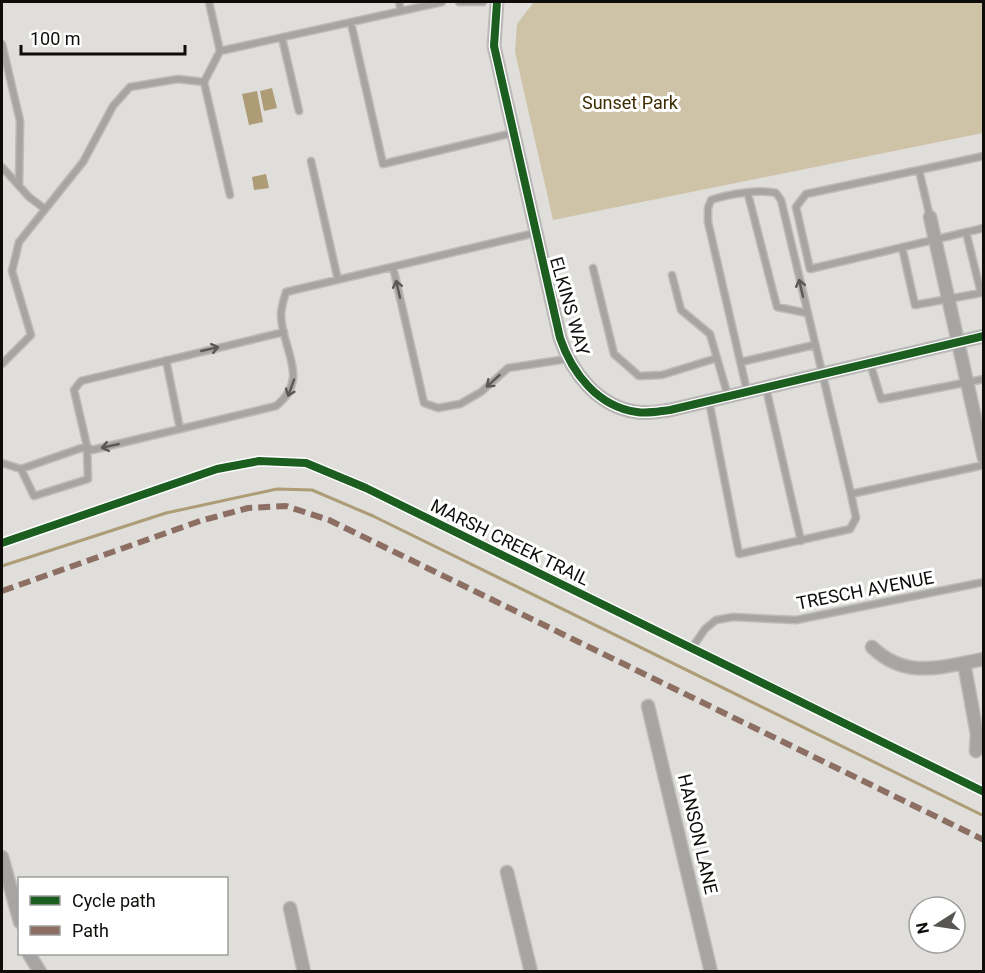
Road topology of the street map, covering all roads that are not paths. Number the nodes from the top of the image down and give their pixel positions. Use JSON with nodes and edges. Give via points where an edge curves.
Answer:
{"nodes":[{"id":1,"x":209,"y":2,"type":"edge"},
{"id":2,"x":399,"y":2,"type":"edge"},
{"id":3,"x":442,"y":2,"type":"edge"},
{"id":4,"x":459,"y":2,"type":"edge"},
{"id":5,"x":483,"y":2,"type":"edge"},
{"id":6,"x":497,"y":2,"type":"edge"},
{"id":7,"x":401,"y":11,"type":"junction"},
{"id":8,"x":351,"y":23,"type":"junction"},
{"id":9,"x":282,"y":38,"type":"junction"},
{"id":10,"x":2,"y":44,"type":"edge"},
{"id":11,"x":220,"y":51,"type":"junction"},
{"id":12,"x":204,"y":82,"type":"junction"},
{"id":13,"x":299,"y":111,"type":"dead end"},
{"id":14,"x":513,"y":133,"type":"junction"},
{"id":15,"x":984,"y":156,"type":"edge"},
{"id":16,"x":311,"y":161,"type":"dead end"},
{"id":17,"x":2,"y":167,"type":"edge"},
{"id":18,"x":919,"y":170,"type":"junction"},
{"id":19,"x":19,"y":186,"type":"junction"},
{"id":20,"x":748,"y":194,"type":"junction"},
{"id":21,"x":230,"y":195,"type":"dead end"},
{"id":22,"x":45,"y":209,"type":"junction"},
{"id":23,"x":930,"y":218,"type":"joint"},
{"id":24,"x":984,"y":228,"type":"edge"},
{"id":25,"x":966,"y":232,"type":"junction"},
{"id":26,"x":535,"y":234,"type":"junction"},
{"id":27,"x":935,"y":240,"type":"junction"},
{"id":28,"x":902,"y":247,"type":"junction"},
{"id":29,"x":393,"y":267,"type":"junction"},
{"id":30,"x":593,"y":268,"type":"dead end"},
{"id":31,"x":672,"y":274,"type":"dead end"},
{"id":32,"x":338,"y":280,"type":"junction"},
{"id":33,"x":948,"y":300,"type":"junction"},
{"id":34,"x":807,"y":313,"type":"junction"},
{"id":35,"x":284,"y":332,"type":"junction"},
{"id":36,"x":984,"y":336,"type":"edge"},
{"id":37,"x":957,"y":343,"type":"junction"},
{"id":38,"x":814,"y":345,"type":"junction"},
{"id":39,"x":567,"y":358,"type":"junction"},
{"id":40,"x":717,"y":358,"type":"junction"},
{"id":41,"x":166,"y":360,"type":"junction"},
{"id":42,"x":741,"y":362,"type":"junction"},
{"id":43,"x":870,"y":363,"type":"junction"},
{"id":44,"x":2,"y":364,"type":"edge"},
{"id":45,"x":821,"y":374,"type":"junction"},
{"id":46,"x":984,"y":379,"type":"edge"},
{"id":47,"x":966,"y":382,"type":"junction"},
{"id":48,"x":766,"y":387,"type":"junction"},
{"id":49,"x":747,"y":392,"type":"junction"},
{"id":50,"x":728,"y":396,"type":"junction"},
{"id":51,"x":709,"y":400,"type":"junction"},
{"id":52,"x":180,"y":429,"type":"junction"},
{"id":53,"x":87,"y":446,"type":"junction"},
{"id":54,"x":984,"y":458,"type":"edge"},
{"id":55,"x":2,"y":463,"type":"edge"},
{"id":56,"x":984,"y":465,"type":"edge"},
{"id":57,"x":21,"y":469,"type":"junction"},
{"id":58,"x":851,"y":494,"type":"junction"},
{"id":59,"x":801,"y":541,"type":"junction"},
{"id":60,"x":984,"y":582,"type":"edge"},
{"id":61,"x":872,"y":647,"type":"dead end"},
{"id":62,"x":692,"y":648,"type":"dead end"},
{"id":63,"x":984,"y":659,"type":"edge"},
{"id":64,"x":964,"y":663,"type":"junction"},
{"id":65,"x":648,"y":706,"type":"dead end"},
{"id":66,"x":976,"y":751,"type":"dead end"},
{"id":67,"x":2,"y":857,"type":"edge"},
{"id":68,"x":507,"y":872,"type":"dead end"},
{"id":69,"x":290,"y":909,"type":"dead end"},
{"id":70,"x":18,"y":915,"type":"edge"},
{"id":71,"x":30,"y":955,"type":"edge"},
{"id":72,"x":303,"y":971,"type":"edge"},
{"id":73,"x":40,"y":972,"type":"edge"},
{"id":74,"x":531,"y":972,"type":"edge"},
{"id":75,"x":711,"y":972,"type":"edge"}],
"edges":[{"from":1,"to":11,"type":"lane"},
{"from":2,"to":7,"type":"lane"},
{"from":3,"to":7,"type":"lane"},
{"from":4,"to":5,"type":"lane"},
{"from":6,"to":14,"type":"street","name":"ELKINS WAY","via":[[494,46]]},
{"from":7,"to":8,"type":"lane"},
{"from":8,"to":9,"type":"lane"},
{"from":8,"to":14,"type":"lane","via":[[383,164]]},
{"from":9,"to":11,"type":"lane"},
{"from":9,"to":13,"type":"lane"},
{"from":10,"to":19,"type":"lane","via":[[20,121]]},
{"from":11,"to":12,"type":"lane"},
{"from":12,"to":21,"type":"lane"},
{"from":12,"to":22,"type":"lane","via":[[178,79],[130,87],[113,106],[83,162]]},
{"from":14,"to":26,"type":"street","name":"ELKINS WAY"},
{"from":15,"to":18,"type":"lane"},
{"from":16,"to":32,"type":"lane"},
{"from":17,"to":19,"type":"lane"},
{"from":18,"to":23,"type":"lane"},
{"from":18,"to":28,"type":"lane","via":[[806,194],[796,207],[810,269]]},
{"from":19,"to":22,"type":"lane"},
{"from":20,"to":34,"type":"lane","via":[[777,307]]},
{"from":34,"to":20,"type":"lane","one_way":true,"via":[[781,200],[776,193],[756,190]]},
{"from":20,"to":42,"type":"lane","via":[[711,200],[708,208]]},
{"from":22,"to":44,"type":"lane","via":[[19,242],[12,271],[31,335]]},
{"from":23,"to":27,"type":"street"},
{"from":24,"to":25,"type":"lane"},
{"from":25,"to":27,"type":"lane"},
{"from":25,"to":33,"type":"lane","via":[[981,293]]},
{"from":26,"to":29,"type":"lane"},
{"from":26,"to":39,"type":"street","name":"ELKINS WAY"},
{"from":27,"to":28,"type":"lane"},
{"from":27,"to":33,"type":"street"},
{"from":28,"to":33,"type":"lane","via":[[915,305]]},
{"from":29,"to":32,"type":"lane"},
{"from":39,"to":29,"type":"lane","one_way":true,"via":[[508,368],[460,404],[438,408],[424,403]]},
{"from":30,"to":40,"type":"lane","via":[[614,354],[639,376],[662,375]]},
{"from":31,"to":40,"type":"lane","via":[[681,310],[710,334]]},
{"from":32,"to":35,"type":"lane","via":[[286,292],[281,314]]},
{"from":33,"to":37,"type":"street"},
{"from":34,"to":38,"type":"lane"},
{"from":41,"to":35,"type":"lane","one_way":true},
{"from":35,"to":52,"type":"lane","one_way":true,"via":[[294,377],[287,398],[276,406]]},
{"from":36,"to":37,"type":"street","name":"ELKINS WAY"},
{"from":37,"to":43,"type":"street","name":"ELKINS WAY"},
{"from":37,"to":47,"type":"street"},
{"from":38,"to":42,"type":"lane"},
{"from":38,"to":45,"type":"lane"},
{"from":39,"to":51,"type":"street","name":"ELKINS WAY","via":[[578,376],[598,395],[623,409],[639,413],[670,410]]},
{"from":40,"to":50,"type":"lane"},
{"from":41,"to":52,"type":"lane"},
{"from":41,"to":53,"type":"lane","via":[[81,381],[74,390]]},
{"from":42,"to":49,"type":"lane"},
{"from":43,"to":45,"type":"street","name":"ELKINS WAY"},
{"from":43,"to":47,"type":"lane","via":[[881,399]]},
{"from":45,"to":48,"type":"street","name":"ELKINS WAY"},
{"from":45,"to":58,"type":"lane"},
{"from":46,"to":47,"type":"lane"},
{"from":47,"to":54,"type":"street"},
{"from":48,"to":49,"type":"street","name":"ELKINS WAY"},
{"from":48,"to":59,"type":"lane"},
{"from":49,"to":50,"type":"street","name":"ELKINS WAY"},
{"from":50,"to":51,"type":"street","name":"ELKINS WAY"},
{"from":51,"to":59,"type":"lane","via":[[740,554]]},
{"from":52,"to":53,"type":"lane","one_way":true,"via":[[92,450]]},
{"from":53,"to":57,"type":"lane"},
{"from":53,"to":57,"type":"lane","via":[[88,479],[34,496]]},
{"from":55,"to":57,"type":"lane"},
{"from":56,"to":58,"type":"lane"},
{"from":58,"to":59,"type":"lane","via":[[856,518],[850,529]]},
{"from":60,"to":62,"type":"lane","name":"TRESCH AVENUE","via":[[796,620],[716,620]]},
{"from":61,"to":64,"type":"street","via":[[904,668]]},
{"from":63,"to":64,"type":"street"},
{"from":64,"to":66,"type":"street","via":[[977,734]]},
{"from":65,"to":75,"type":"street","name":"HANSON LANE"},
{"from":67,"to":70,"type":"street"},
{"from":68,"to":74,"type":"street"},
{"from":69,"to":72,"type":"street"},
{"from":71,"to":73,"type":"street"}]}
